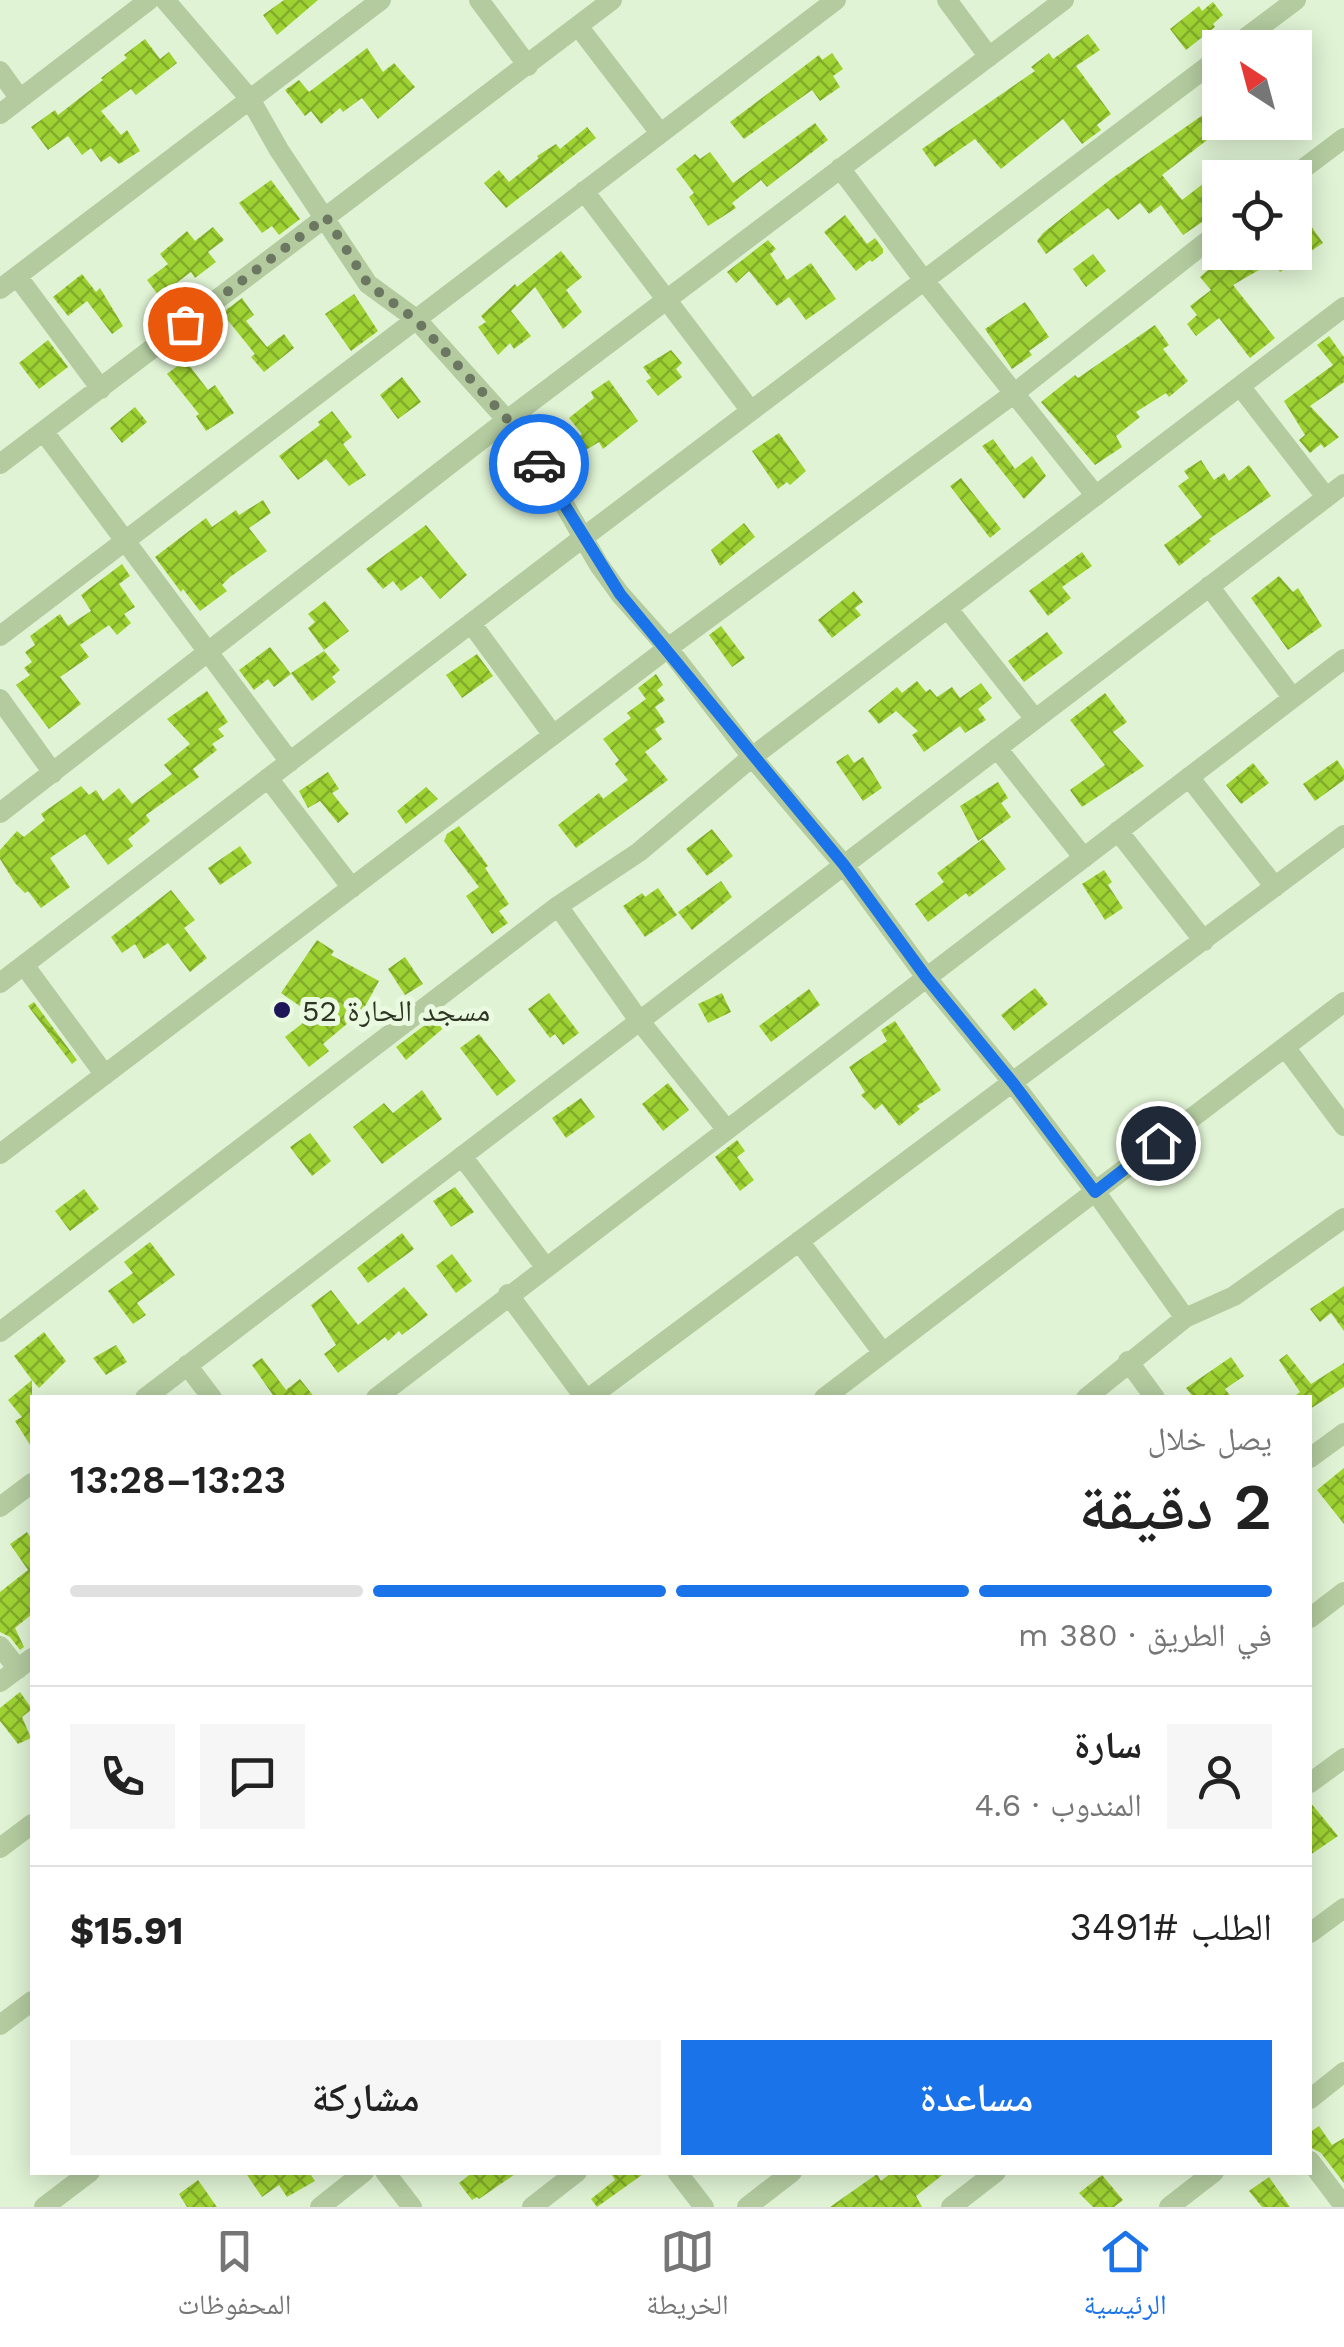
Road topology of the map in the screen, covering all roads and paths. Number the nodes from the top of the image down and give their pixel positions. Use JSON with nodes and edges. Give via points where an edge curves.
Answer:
{"nodes":[{"id":1,"x":149,"y":0,"type":"edge"},
{"id":2,"x":165,"y":0,"type":"edge"},
{"id":3,"x":380,"y":0,"type":"edge"},
{"id":4,"x":479,"y":0,"type":"edge"},
{"id":5,"x":612,"y":0,"type":"edge"},
{"id":6,"x":836,"y":0,"type":"edge"},
{"id":7,"x":947,"y":0,"type":"edge"},
{"id":8,"x":1064,"y":0,"type":"edge"},
{"id":9,"x":1296,"y":0,"type":"edge"},
{"id":10,"x":578,"y":26,"type":"junction"},
{"id":11,"x":1256,"y":30,"type":"edge"},
{"id":12,"x":989,"y":57,"type":"junction"},
{"id":13,"x":528,"y":66,"type":"junction"},
{"id":14,"x":1202,"y":70,"type":"edge"},
{"id":15,"x":0,"y":71,"type":"edge"},
{"id":16,"x":20,"y":98,"type":"junction"},
{"id":17,"x":250,"y":99,"type":"junction"},
{"id":18,"x":0,"y":114,"type":"edge"},
{"id":19,"x":660,"y":133,"type":"junction"},
{"id":20,"x":1341,"y":147,"type":"edge"},
{"id":21,"x":1312,"y":165,"type":"edge"},
{"id":22,"x":840,"y":168,"type":"junction"},
{"id":23,"x":584,"y":192,"type":"junction"},
{"id":24,"x":326,"y":217,"type":"junction"},
{"id":25,"x":1202,"y":245,"type":"edge"},
{"id":26,"x":923,"y":279,"type":"junction"},
{"id":27,"x":8,"y":282,"type":"edge"},
{"id":28,"x":668,"y":302,"type":"junction"},
{"id":29,"x":1344,"y":307,"type":"edge"},
{"id":30,"x":416,"y":320,"type":"junction"},
{"id":31,"x":1240,"y":386,"type":"junction"},
{"id":32,"x":101,"y":389,"type":"junction"},
{"id":33,"x":1016,"y":392,"type":"junction"},
{"id":34,"x":751,"y":411,"type":"junction"},
{"id":35,"x":508,"y":420,"type":"junction"},
{"id":36,"x":44,"y":432,"type":"junction"},
{"id":37,"x":0,"y":464,"type":"edge"},
{"id":38,"x":1344,"y":484,"type":"edge"},
{"id":39,"x":1096,"y":496,"type":"junction"},
{"id":40,"x":1326,"y":497,"type":"junction"},
{"id":41,"x":584,"y":537,"type":"junction"},
{"id":42,"x":125,"y":540,"type":"junction"},
{"id":43,"x":1209,"y":586,"type":"junction"},
{"id":44,"x":948,"y":609,"type":"junction"},
{"id":45,"x":471,"y":623,"type":"junction"},
{"id":46,"x":0,"y":636,"type":"edge"},
{"id":47,"x":668,"y":648,"type":"junction"},
{"id":48,"x":208,"y":652,"type":"junction"},
{"id":49,"x":1344,"y":660,"type":"edge"},
{"id":50,"x":1292,"y":698,"type":"junction"},
{"id":51,"x":0,"y":699,"type":"edge"},
{"id":52,"x":1036,"y":719,"type":"junction"},
{"id":53,"x":554,"y":735,"type":"junction"},
{"id":54,"x":998,"y":748,"type":"junction"},
{"id":55,"x":752,"y":757,"type":"junction"},
{"id":56,"x":290,"y":762,"type":"junction"},
{"id":57,"x":53,"y":773,"type":"junction"},
{"id":58,"x":1189,"y":777,"type":"junction"},
{"id":59,"x":268,"y":778,"type":"junction"},
{"id":60,"x":0,"y":813,"type":"edge"},
{"id":61,"x":1118,"y":831,"type":"junction"},
{"id":62,"x":1344,"y":835,"type":"edge"},
{"id":63,"x":1084,"y":858,"type":"junction"},
{"id":64,"x":844,"y":865,"type":"junction"},
{"id":65,"x":1275,"y":886,"type":"junction"},
{"id":66,"x":352,"y":888,"type":"junction"},
{"id":67,"x":558,"y":906,"type":"junction"},
{"id":68,"x":1204,"y":941,"type":"junction"},
{"id":69,"x":24,"y":965,"type":"junction"},
{"id":70,"x":926,"y":977,"type":"junction"},
{"id":71,"x":0,"y":983,"type":"edge"},
{"id":72,"x":1344,"y":1002,"type":"edge"},
{"id":73,"x":638,"y":1019,"type":"junction"},
{"id":74,"x":1285,"y":1047,"type":"junction"},
{"id":75,"x":105,"y":1075,"type":"junction"},
{"id":76,"x":1013,"y":1083,"type":"junction"},
{"id":77,"x":1344,"y":1126,"type":"edge"},
{"id":78,"x":727,"y":1130,"type":"junction"},
{"id":79,"x":0,"y":1154,"type":"edge"},
{"id":80,"x":462,"y":1156,"type":"junction"},
{"id":81,"x":1095,"y":1192,"type":"junction"},
{"id":82,"x":1344,"y":1218,"type":"edge"},
{"id":83,"x":799,"y":1241,"type":"junction"},
{"id":84,"x":546,"y":1268,"type":"junction"},
{"id":85,"x":508,"y":1294,"type":"junction"},
{"id":86,"x":1185,"y":1318,"type":"junction"},
{"id":87,"x":0,"y":1332,"type":"edge"},
{"id":88,"x":883,"y":1352,"type":"junction"},
{"id":89,"x":1128,"y":1361,"type":"junction"},
{"id":90,"x":187,"y":1365,"type":"junction"},
{"id":91,"x":149,"y":1395,"type":"edge"},
{"id":92,"x":210,"y":1395,"type":"edge"},
{"id":93,"x":380,"y":1395,"type":"edge"},
{"id":94,"x":585,"y":1395,"type":"edge"},
{"id":95,"x":591,"y":1395,"type":"edge"},
{"id":96,"x":828,"y":1395,"type":"edge"},
{"id":97,"x":1089,"y":1395,"type":"edge"},
{"id":98,"x":1154,"y":1395,"type":"edge"},
{"id":99,"x":1344,"y":1434,"type":"edge"},
{"id":100,"x":1312,"y":1457,"type":"edge"},
{"id":101,"x":30,"y":1484,"type":"edge"},
{"id":102,"x":0,"y":1507,"type":"edge"},
{"id":103,"x":1344,"y":1592,"type":"edge"},
{"id":104,"x":1312,"y":1611,"type":"edge"},
{"id":105,"x":0,"y":1646,"type":"edge"},
{"id":106,"x":25,"y":1663,"type":"edge"},
{"id":107,"x":0,"y":1682,"type":"edge"},
{"id":108,"x":1344,"y":1758,"type":"edge"},
{"id":109,"x":1312,"y":1782,"type":"edge"},
{"id":110,"x":30,"y":1826,"type":"edge"},
{"id":111,"x":0,"y":1848,"type":"edge"},
{"id":112,"x":1344,"y":1908,"type":"edge"},
{"id":113,"x":1312,"y":1932,"type":"edge"},
{"id":114,"x":30,"y":2002,"type":"edge"},
{"id":115,"x":0,"y":2025,"type":"edge"},
{"id":116,"x":1344,"y":2072,"type":"edge"},
{"id":117,"x":1312,"y":2097,"type":"edge"},
{"id":118,"x":1312,"y":2163,"type":"edge"},
{"id":119,"x":86,"y":2175,"type":"edge"},
{"id":120,"x":360,"y":2175,"type":"edge"},
{"id":121,"x":387,"y":2175,"type":"edge"},
{"id":122,"x":574,"y":2175,"type":"edge"},
{"id":123,"x":679,"y":2175,"type":"edge"},
{"id":124,"x":788,"y":2175,"type":"edge"},
{"id":125,"x":992,"y":2175,"type":"edge"},
{"id":126,"x":1210,"y":2175,"type":"edge"},
{"id":127,"x":1344,"y":2206,"type":"edge"},
{"id":128,"x":44,"y":2207,"type":"edge"},
{"id":129,"x":320,"y":2207,"type":"edge"},
{"id":130,"x":412,"y":2207,"type":"edge"},
{"id":131,"x":532,"y":2207,"type":"edge"},
{"id":132,"x":704,"y":2207,"type":"edge"},
{"id":133,"x":747,"y":2207,"type":"edge"},
{"id":134,"x":951,"y":2207,"type":"edge"},
{"id":135,"x":1170,"y":2207,"type":"edge"}],
"edges":[{"from":1,"to":16,"type":"street"},
{"from":2,"to":17,"type":"street"},
{"from":3,"to":17,"type":"street"},
{"from":4,"to":13,"type":"street"},
{"from":5,"to":10,"type":"street"},
{"from":6,"to":19,"type":"street"},
{"from":7,"to":12,"type":"street"},
{"from":8,"to":12,"type":"street"},
{"from":9,"to":11,"type":"street"},
{"from":10,"to":13,"type":"street"},
{"from":10,"to":19,"type":"street"},
{"from":12,"to":22,"type":"street"},
{"from":13,"to":24,"type":"street"},
{"from":14,"to":26,"type":"street"},
{"from":15,"to":16,"type":"street"},
{"from":16,"to":18,"type":"street"},
{"from":17,"to":24,"type":"street"},
{"from":17,"to":27,"type":"street"},
{"from":19,"to":23,"type":"street"},
{"from":20,"to":21,"type":"street"},
{"from":22,"to":26,"type":"street"},
{"from":22,"to":28,"type":"street"},
{"from":23,"to":28,"type":"street"},
{"from":23,"to":30,"type":"street"},
{"from":24,"to":30,"type":"street","via":[[368,284]]},
{"from":24,"to":32,"type":"street"},
{"from":25,"to":33,"type":"street"},
{"from":26,"to":33,"type":"street"},
{"from":26,"to":34,"type":"street"},
{"from":27,"to":32,"type":"street"},
{"from":28,"to":34,"type":"street"},
{"from":28,"to":35,"type":"street"},
{"from":29,"to":31,"type":"street"},
{"from":30,"to":35,"type":"street"},
{"from":30,"to":42,"type":"street"},
{"from":31,"to":39,"type":"street"},
{"from":31,"to":40,"type":"street"},
{"from":32,"to":36,"type":"street"},
{"from":33,"to":39,"type":"street"},
{"from":33,"to":47,"type":"street"},
{"from":34,"to":41,"type":"street"},
{"from":35,"to":41,"type":"street"},
{"from":35,"to":48,"type":"street"},
{"from":36,"to":37,"type":"street"},
{"from":36,"to":42,"type":"street"},
{"from":38,"to":40,"type":"street"},
{"from":39,"to":44,"type":"street"},
{"from":40,"to":43,"type":"street"},
{"from":41,"to":45,"type":"street"},
{"from":41,"to":47,"type":"street","via":[[620,594]]},
{"from":42,"to":46,"type":"street"},
{"from":42,"to":48,"type":"street"},
{"from":43,"to":50,"type":"street"},
{"from":43,"to":52,"type":"street"},
{"from":44,"to":52,"type":"street"},
{"from":44,"to":55,"type":"street"},
{"from":45,"to":53,"type":"street"},
{"from":45,"to":56,"type":"street"},
{"from":47,"to":53,"type":"street"},
{"from":47,"to":55,"type":"street"},
{"from":48,"to":56,"type":"street"},
{"from":48,"to":57,"type":"street"},
{"from":49,"to":50,"type":"street"},
{"from":50,"to":58,"type":"street"},
{"from":51,"to":57,"type":"street"},
{"from":52,"to":54,"type":"street"},
{"from":53,"to":66,"type":"street"},
{"from":54,"to":63,"type":"street"},
{"from":54,"to":64,"type":"street"},
{"from":55,"to":64,"type":"street"},
{"from":55,"to":67,"type":"street","via":[[639,852]]},
{"from":56,"to":59,"type":"street"},
{"from":57,"to":60,"type":"street"},
{"from":58,"to":61,"type":"street"},
{"from":58,"to":65,"type":"street"},
{"from":59,"to":66,"type":"street"},
{"from":59,"to":69,"type":"street"},
{"from":61,"to":63,"type":"street"},
{"from":61,"to":68,"type":"street"},
{"from":62,"to":65,"type":"street"},
{"from":63,"to":70,"type":"street"},
{"from":64,"to":70,"type":"street"},
{"from":64,"to":73,"type":"street"},
{"from":65,"to":68,"type":"street"},
{"from":66,"to":75,"type":"street"},
{"from":67,"to":73,"type":"street"},
{"from":67,"to":87,"type":"street"},
{"from":68,"to":76,"type":"street"},
{"from":69,"to":71,"type":"street"},
{"from":69,"to":75,"type":"street"},
{"from":70,"to":76,"type":"street"},
{"from":70,"to":78,"type":"street"},
{"from":72,"to":74,"type":"street"},
{"from":73,"to":78,"type":"street"},
{"from":73,"to":80,"type":"street"},
{"from":74,"to":77,"type":"street"},
{"from":74,"to":81,"type":"street"},
{"from":75,"to":79,"type":"street"},
{"from":76,"to":81,"type":"street"},
{"from":76,"to":83,"type":"street"},
{"from":78,"to":84,"type":"street"},
{"from":80,"to":84,"type":"street"},
{"from":80,"to":90,"type":"street"},
{"from":81,"to":86,"type":"street"},
{"from":81,"to":88,"type":"street"},
{"from":82,"to":86,"type":"street","via":[[1234,1296]]},
{"from":83,"to":88,"type":"street"},
{"from":83,"to":95,"type":"street"},
{"from":84,"to":85,"type":"street"},
{"from":85,"to":93,"type":"street"},
{"from":85,"to":94,"type":"street"},
{"from":86,"to":89,"type":"street"},
{"from":88,"to":96,"type":"street"},
{"from":89,"to":97,"type":"street"},
{"from":89,"to":98,"type":"street"},
{"from":90,"to":91,"type":"street"},
{"from":90,"to":92,"type":"street"},
{"from":99,"to":100,"type":"street"},
{"from":101,"to":102,"type":"street"},
{"from":103,"to":104,"type":"street"},
{"from":105,"to":106,"type":"street"},
{"from":106,"to":107,"type":"street"},
{"from":108,"to":109,"type":"street"},
{"from":110,"to":111,"type":"street"},
{"from":112,"to":113,"type":"street"},
{"from":114,"to":115,"type":"street"},
{"from":116,"to":117,"type":"street"},
{"from":118,"to":127,"type":"street"},
{"from":119,"to":128,"type":"street"},
{"from":120,"to":129,"type":"street"},
{"from":121,"to":130,"type":"street"},
{"from":122,"to":131,"type":"street"},
{"from":123,"to":132,"type":"street"},
{"from":124,"to":133,"type":"street"},
{"from":125,"to":134,"type":"street"},
{"from":126,"to":135,"type":"street"}]}
